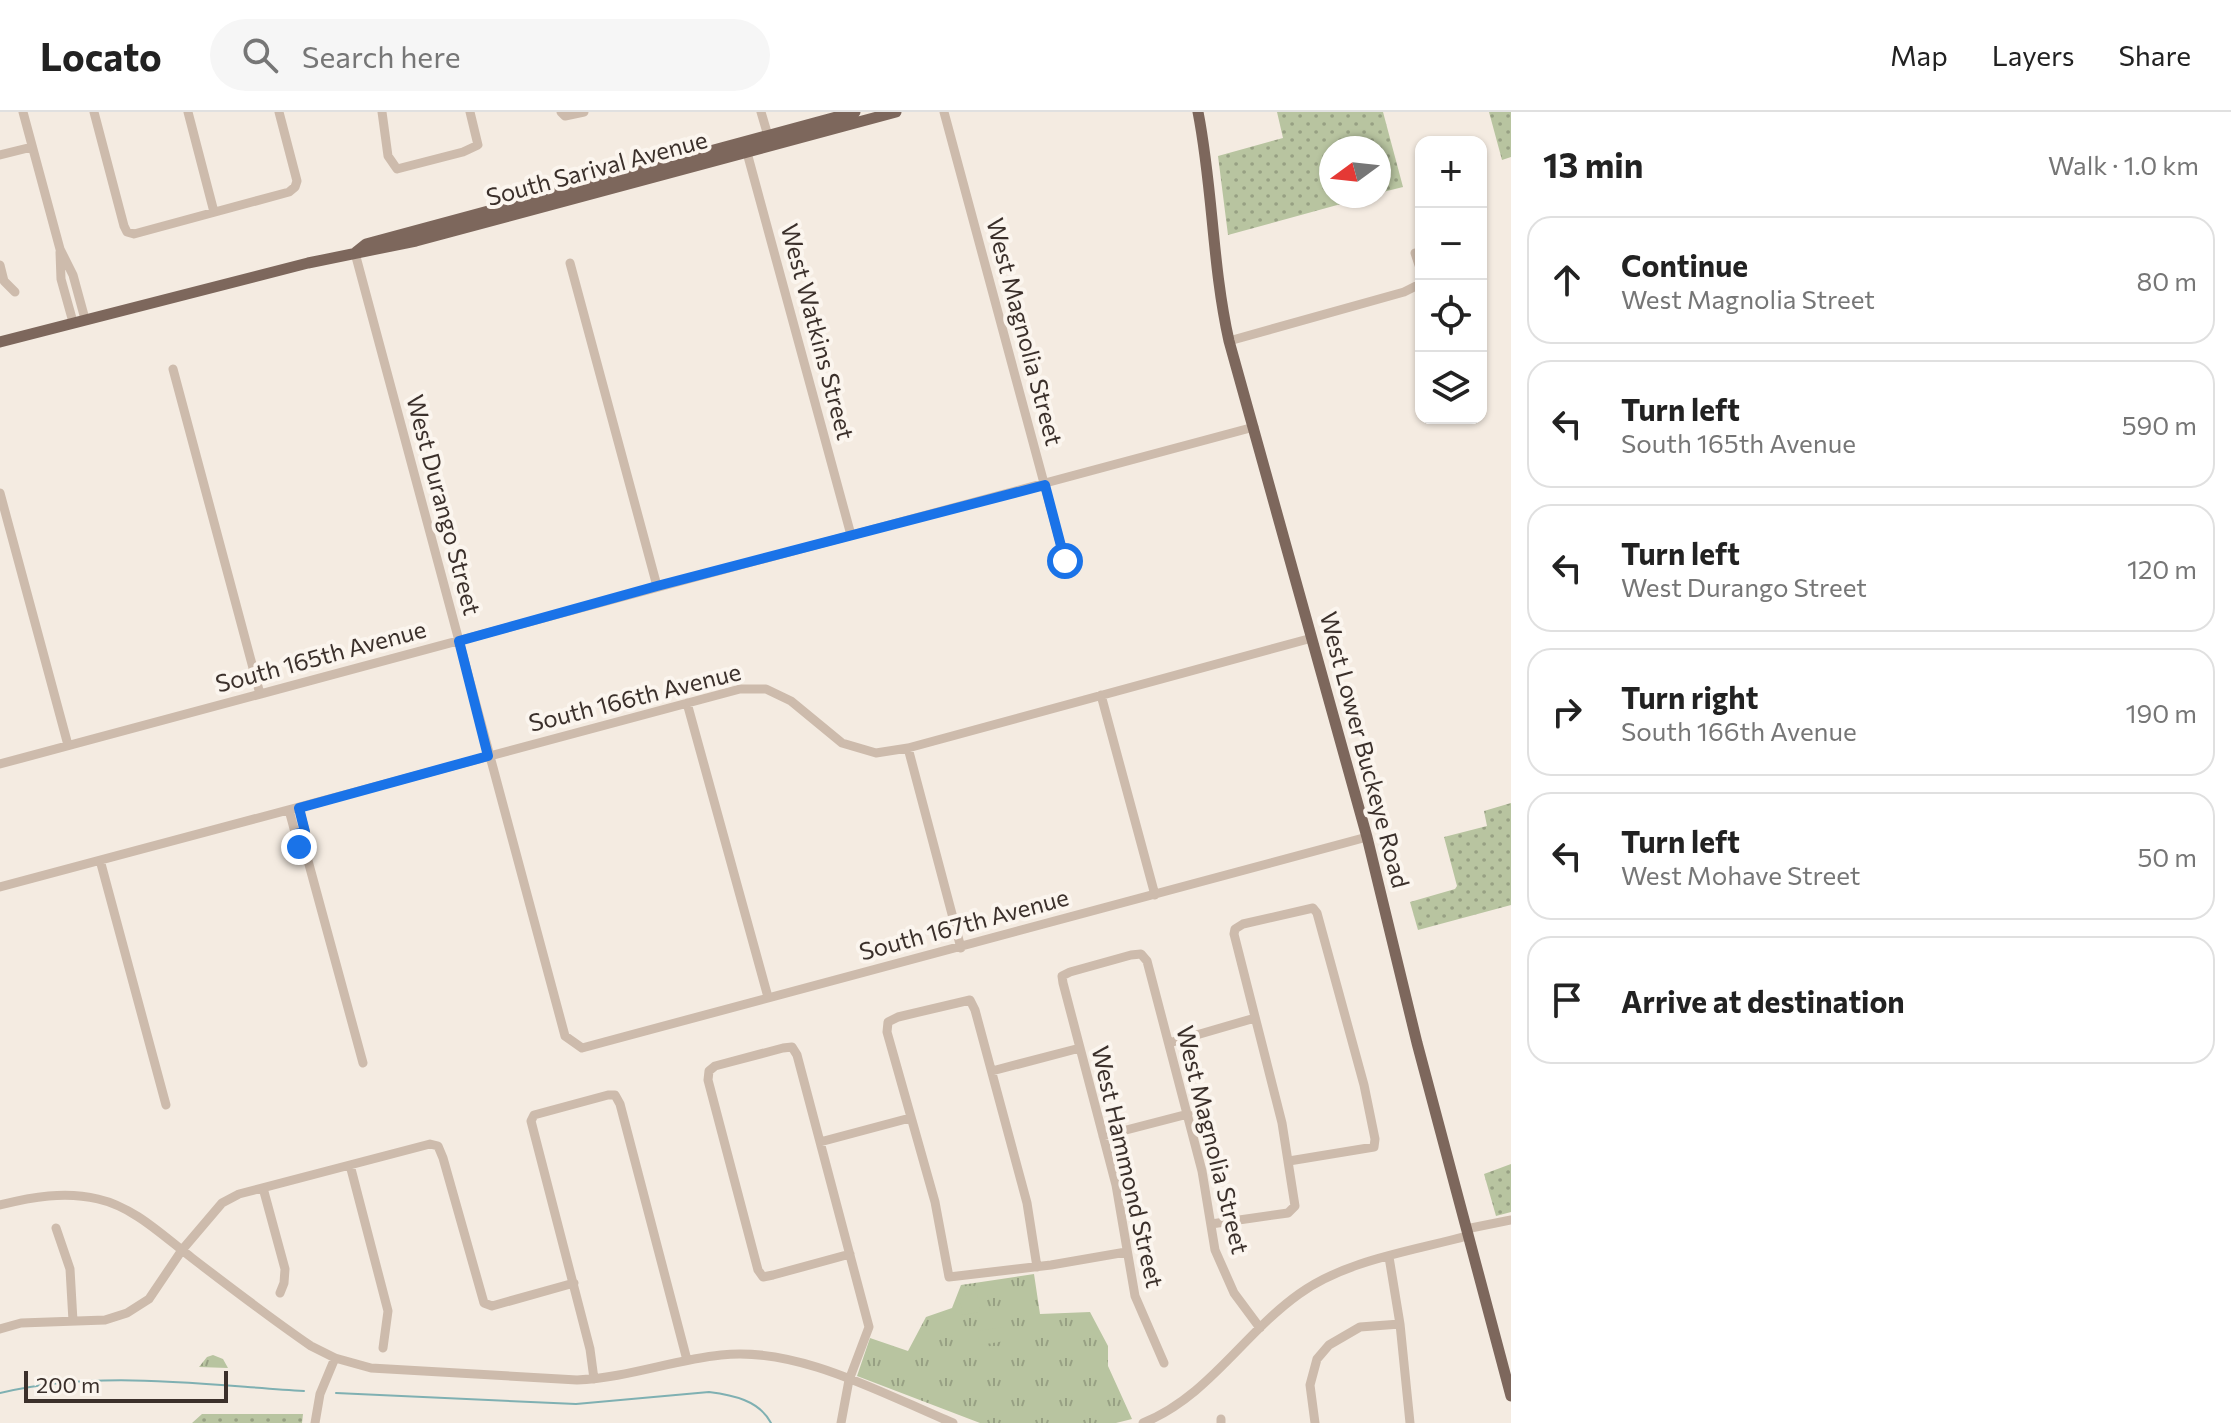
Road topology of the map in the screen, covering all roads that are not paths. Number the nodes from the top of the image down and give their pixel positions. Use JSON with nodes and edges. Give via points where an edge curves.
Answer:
{"nodes":[{"id":1,"x":23,"y":112,"type":"edge"},
{"id":2,"x":94,"y":112,"type":"edge"},
{"id":3,"x":188,"y":112,"type":"edge"},
{"id":4,"x":279,"y":112,"type":"edge"},
{"id":5,"x":382,"y":112,"type":"edge"},
{"id":6,"x":470,"y":112,"type":"edge"},
{"id":7,"x":584,"y":112,"type":"edge"},
{"id":8,"x":761,"y":112,"type":"edge"},
{"id":9,"x":855,"y":112,"type":"edge"},
{"id":10,"x":896,"y":112,"type":"edge"},
{"id":11,"x":944,"y":112,"type":"edge"},
{"id":12,"x":1198,"y":112,"type":"edge"},
{"id":13,"x":563,"y":114,"type":"edge"},
{"id":14,"x":772,"y":139,"type":"junction"},
{"id":15,"x":32,"y":147,"type":"junction"},
{"id":16,"x":743,"y":147,"type":"junction"},
{"id":17,"x":0,"y":155,"type":"edge"},
{"id":18,"x":214,"y":212,"type":"junction"},
{"id":19,"x":60,"y":249,"type":"junction"},
{"id":20,"x":355,"y":253,"type":"junction"},
{"id":21,"x":570,"y":263,"type":"dead end"},
{"id":22,"x":0,"y":265,"type":"edge"},
{"id":23,"x":1420,"y":280,"type":"edge"},
{"id":24,"x":15,"y":292,"type":"dead end"},
{"id":25,"x":85,"y":319,"type":"junction"},
{"id":26,"x":73,"y":322,"type":"junction"},
{"id":27,"x":1229,"y":341,"type":"junction"},
{"id":28,"x":0,"y":342,"type":"edge"},
{"id":29,"x":173,"y":369,"type":"dead end"},
{"id":30,"x":1254,"y":427,"type":"junction"},
{"id":31,"x":1045,"y":485,"type":"junction"},
{"id":32,"x":0,"y":493,"type":"edge"},
{"id":33,"x":851,"y":535,"type":"junction"},
{"id":34,"x":1065,"y":561,"type":"dead end"},
{"id":35,"x":657,"y":586,"type":"junction"},
{"id":36,"x":1312,"y":638,"type":"junction"},
{"id":37,"x":459,"y":641,"type":"junction"},
{"id":38,"x":260,"y":694,"type":"junction"},
{"id":39,"x":1101,"y":695,"type":"junction"},
{"id":40,"x":687,"y":703,"type":"junction"},
{"id":41,"x":68,"y":745,"type":"junction"},
{"id":42,"x":908,"y":748,"type":"junction"},
{"id":43,"x":488,"y":756,"type":"junction"},
{"id":44,"x":0,"y":764,"type":"edge"},
{"id":45,"x":294,"y":809,"type":"junction"},
{"id":46,"x":1367,"y":837,"type":"junction"},
{"id":47,"x":100,"y":860,"type":"junction"},
{"id":48,"x":0,"y":887,"type":"edge"},
{"id":49,"x":1155,"y":895,"type":"junction"},
{"id":50,"x":961,"y":948,"type":"junction"},
{"id":51,"x":1141,"y":954,"type":"joint"},
{"id":52,"x":768,"y":997,"type":"junction"},
{"id":53,"x":1255,"y":1018,"type":"junction"},
{"id":54,"x":572,"y":1043,"type":"joint"},
{"id":55,"x":1169,"y":1043,"type":"junction"},
{"id":56,"x":1080,"y":1048,"type":"junction"},
{"id":57,"x":363,"y":1063,"type":"dead end"},
{"id":58,"x":992,"y":1071,"type":"junction"},
{"id":59,"x":166,"y":1105,"type":"dead end"},
{"id":60,"x":1188,"y":1114,"type":"junction"},
{"id":61,"x":910,"y":1118,"type":"junction"},
{"id":62,"x":1103,"y":1136,"type":"junction"},
{"id":63,"x":820,"y":1142,"type":"junction"},
{"id":64,"x":1289,"y":1161,"type":"junction"},
{"id":65,"x":350,"y":1165,"type":"junction"},
{"id":66,"x":263,"y":1188,"type":"junction"},
{"id":67,"x":0,"y":1205,"type":"edge"},
{"id":68,"x":1511,"y":1220,"type":"edge"},
{"id":69,"x":1211,"y":1224,"type":"junction"},
{"id":70,"x":56,"y":1228,"type":"dead end"},
{"id":71,"x":1466,"y":1232,"type":"junction"},
{"id":72,"x":182,"y":1250,"type":"junction"},
{"id":73,"x":1126,"y":1252,"type":"junction"},
{"id":74,"x":850,"y":1254,"type":"junction"},
{"id":75,"x":1389,"y":1257,"type":"junction"},
{"id":76,"x":1037,"y":1267,"type":"junction"},
{"id":77,"x":574,"y":1283,"type":"junction"},
{"id":78,"x":280,"y":1293,"type":"dead end"},
{"id":79,"x":73,"y":1321,"type":"junction"},
{"id":80,"x":1400,"y":1324,"type":"junction"},
{"id":81,"x":1260,"y":1328,"type":"junction"},
{"id":82,"x":0,"y":1329,"type":"edge"},
{"id":83,"x":383,"y":1348,"type":"dead end"},
{"id":84,"x":335,"y":1358,"type":"junction"},
{"id":85,"x":687,"y":1360,"type":"junction"},
{"id":86,"x":1164,"y":1363,"type":"dead end"},
{"id":87,"x":594,"y":1379,"type":"junction"},
{"id":88,"x":849,"y":1380,"type":"junction"},
{"id":89,"x":1511,"y":1396,"type":"edge"},
{"id":90,"x":315,"y":1423,"type":"edge"},
{"id":91,"x":841,"y":1423,"type":"edge"},
{"id":92,"x":953,"y":1423,"type":"edge"},
{"id":93,"x":1143,"y":1423,"type":"edge"},
{"id":94,"x":1315,"y":1423,"type":"edge"},
{"id":95,"x":1410,"y":1423,"type":"edge"}],
"edges":[{"from":1,"to":15,"type":"street"},
{"from":2,"to":18,"type":"street","via":[[127,232]]},
{"from":3,"to":18,"type":"street"},
{"from":4,"to":18,"type":"street","via":[[295,187]]},
{"from":5,"to":6,"type":"street","via":[[388,156],[397,169],[478,145]]},
{"from":7,"to":13,"type":"street"},
{"from":8,"to":14,"type":"street"},
{"from":9,"to":14,"type":"main road","name":"South Sarival Avenue"},
{"from":10,"to":14,"type":"main road","name":"South Sarival Avenue"},
{"from":11,"to":31,"type":"street","name":"West Magnolia Street"},
{"from":12,"to":27,"type":"main road","name":"West Lower Buckeye Road"},
{"from":14,"to":16,"type":"main road","name":"South Sarival Avenue"},
{"from":15,"to":17,"type":"street"},
{"from":15,"to":19,"type":"street"},
{"from":16,"to":20,"type":"main road","name":"South Sarival Avenue","via":[[416,241]]},
{"from":16,"to":33,"type":"street","name":"West Watkins Street"},
{"from":19,"to":25,"type":"street"},
{"from":19,"to":26,"type":"street","via":[[61,279]]},
{"from":20,"to":25,"type":"main road","name":"South Sarival Avenue"},
{"from":20,"to":37,"type":"street","name":"West Durango Street"},
{"from":21,"to":35,"type":"street"},
{"from":22,"to":24,"type":"street","via":[[4,281]]},
{"from":23,"to":27,"type":"street","via":[[1404,292]]},
{"from":25,"to":26,"type":"main road","name":"South Sarival Avenue"},
{"from":26,"to":28,"type":"main road","name":"South Sarival Avenue"},
{"from":27,"to":30,"type":"main road","name":"West Lower Buckeye Road"},
{"from":29,"to":38,"type":"street"},
{"from":30,"to":31,"type":"street","name":"South 165th Avenue"},
{"from":30,"to":36,"type":"main road","name":"West Lower Buckeye Road"},
{"from":31,"to":33,"type":"street","name":"South 165th Avenue"},
{"from":31,"to":34,"type":"street","name":"West Magnolia Street"},
{"from":32,"to":41,"type":"street"},
{"from":33,"to":35,"type":"street","name":"South 165th Avenue"},
{"from":35,"to":37,"type":"street","name":"South 165th Avenue"},
{"from":36,"to":39,"type":"street","name":"South 166th Avenue"},
{"from":36,"to":46,"type":"main road","name":"West Lower Buckeye Road"},
{"from":37,"to":38,"type":"street","name":"South 165th Avenue"},
{"from":37,"to":43,"type":"street","name":"West Durango Street"},
{"from":38,"to":41,"type":"street","name":"South 165th Avenue"},
{"from":39,"to":42,"type":"street","name":"South 166th Avenue"},
{"from":39,"to":49,"type":"street"},
{"from":40,"to":42,"type":"street","name":"South 166th Avenue","via":[[740,689],[766,689],[791,701],[842,743],[876,753]]},
{"from":40,"to":43,"type":"street","name":"South 166th Avenue"},
{"from":40,"to":52,"type":"street"},
{"from":41,"to":44,"type":"street","name":"South 165th Avenue"},
{"from":42,"to":50,"type":"street"},
{"from":43,"to":45,"type":"street","name":"South 166th Avenue"},
{"from":43,"to":54,"type":"street","name":"West Durango Street","via":[[565,1036]]},
{"from":45,"to":47,"type":"street","name":"South 166th Avenue"},
{"from":45,"to":57,"type":"street","via":[[308,842],[307,857]]},
{"from":46,"to":49,"type":"street","name":"South 167th Avenue"},
{"from":46,"to":71,"type":"main road","name":"West Lower Buckeye Road"},
{"from":47,"to":48,"type":"street","name":"South 166th Avenue"},
{"from":47,"to":59,"type":"street"},
{"from":49,"to":50,"type":"street","name":"South 167th Avenue"},
{"from":50,"to":52,"type":"street","name":"South 167th Avenue"},
{"from":51,"to":55,"type":"street","name":"West Magnolia Street"},
{"from":51,"to":56,"type":"street","name":"West Hammond Street","via":[[1062,976]]},
{"from":52,"to":54,"type":"street","name":"South 167th Avenue","via":[[582,1048]]},
{"from":53,"to":55,"type":"street"},
{"from":53,"to":64,"type":"street"},
{"from":53,"to":64,"type":"street","via":[[1235,929],[1313,908],[1375,1139],[1374,1147]]},
{"from":55,"to":60,"type":"street","name":"West Magnolia Street"},
{"from":56,"to":58,"type":"street"},
{"from":56,"to":62,"type":"street","name":"West Hammond Street"},
{"from":58,"to":61,"type":"street","via":[[970,1000],[888,1022]]},
{"from":58,"to":76,"type":"street","via":[[1027,1203]]},
{"from":60,"to":62,"type":"street"},
{"from":60,"to":69,"type":"street","name":"West Magnolia Street"},
{"from":61,"to":63,"type":"street"},
{"from":61,"to":76,"type":"street","via":[[935,1202],[949,1277]]},
{"from":62,"to":73,"type":"street","name":"West Hammond Street"},
{"from":63,"to":74,"type":"street"},
{"from":63,"to":74,"type":"street","via":[[792,1047],[709,1071],[763,1277]]},
{"from":64,"to":69,"type":"street","via":[[1295,1206],[1288,1213]]},
{"from":65,"to":66,"type":"street"},
{"from":65,"to":77,"type":"street","via":[[438,1146],[484,1303],[492,1306]]},
{"from":65,"to":83,"type":"street","via":[[388,1311]]},
{"from":66,"to":72,"type":"street","via":[[222,1203]]},
{"from":66,"to":78,"type":"street","via":[[285,1269]]},
{"from":67,"to":72,"type":"street","via":[[44,1196],[99,1199],[128,1210]]},
{"from":68,"to":71,"type":"street"},
{"from":69,"to":81,"type":"street","name":"West Magnolia Street","via":[[1215,1250],[1234,1293]]},
{"from":70,"to":79,"type":"street","via":[[70,1269]]},
{"from":71,"to":75,"type":"street"},
{"from":71,"to":89,"type":"main road","name":"West Lower Buckeye Road"},
{"from":72,"to":79,"type":"street","via":[[149,1299],[105,1320]]},
{"from":72,"to":84,"type":"street","via":[[272,1319]]},
{"from":73,"to":76,"type":"street"},
{"from":73,"to":86,"type":"street","name":"West Hammond Street","via":[[1135,1296]]},
{"from":74,"to":88,"type":"street","via":[[869,1327]]},
{"from":75,"to":80,"type":"street"},
{"from":75,"to":81,"type":"street","via":[[1325,1278]]},
{"from":77,"to":85,"type":"street","via":[[531,1121],[534,1115],[615,1095]]},
{"from":77,"to":87,"type":"street"},
{"from":79,"to":82,"type":"street"},
{"from":80,"to":94,"type":"street","via":[[1360,1327],[1329,1345],[1317,1359],[1310,1385]]},
{"from":80,"to":95,"type":"street"},
{"from":81,"to":93,"type":"street","via":[[1198,1391]]},
{"from":84,"to":87,"type":"street","via":[[403,1371]]},
{"from":84,"to":90,"type":"street"},
{"from":85,"to":87,"type":"street"},
{"from":85,"to":88,"type":"street","via":[[760,1354],[795,1360]]},
{"from":88,"to":91,"type":"street"},
{"from":88,"to":92,"type":"street"}]}
